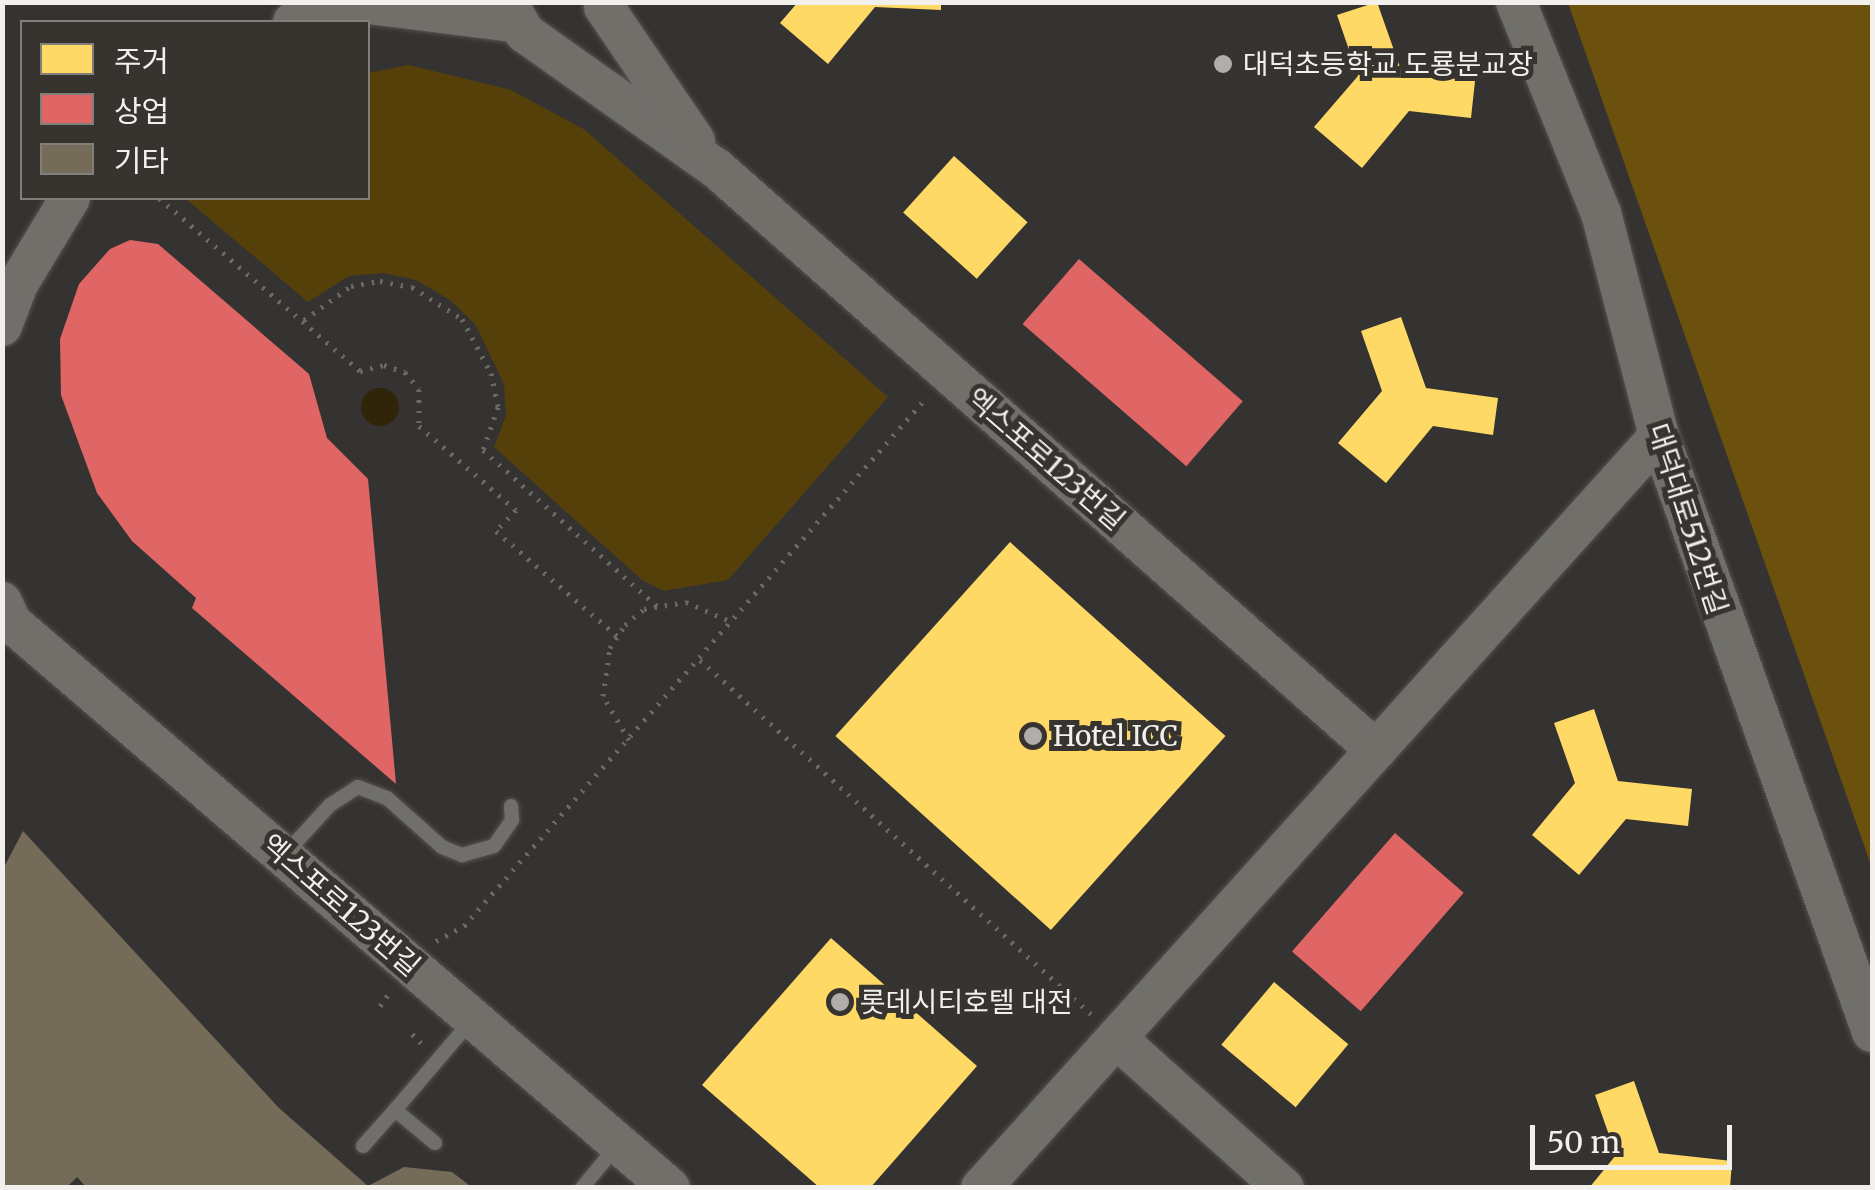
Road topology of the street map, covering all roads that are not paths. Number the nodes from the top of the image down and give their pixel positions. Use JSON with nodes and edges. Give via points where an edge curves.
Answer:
{"nodes":[{"id":1,"x":1516,"y":2,"type":"edge"},
{"id":2,"x":370,"y":3,"type":"edge"},
{"id":3,"x":604,"y":5,"type":"edge"},
{"id":4,"x":301,"y":20,"type":"edge"},
{"id":5,"x":520,"y":22,"type":"edge"},
{"id":6,"x":716,"y":168,"type":"junction"},
{"id":7,"x":69,"y":200,"type":"edge"},
{"id":8,"x":2,"y":326,"type":"edge"},
{"id":9,"x":1660,"y":436,"type":"junction"},
{"id":10,"x":6,"y":620,"type":"edge"},
{"id":11,"x":1376,"y":750,"type":"junction"},
{"id":12,"x":512,"y":806,"type":"dead end"},
{"id":13,"x":283,"y":856,"type":"junction"},
{"id":14,"x":473,"y":1019,"type":"junction"},
{"id":15,"x":1872,"y":1032,"type":"edge"},
{"id":16,"x":1116,"y":1038,"type":"junction"},
{"id":17,"x":395,"y":1110,"type":"junction"},
{"id":18,"x":435,"y":1142,"type":"dead end"},
{"id":19,"x":619,"y":1144,"type":"junction"},
{"id":20,"x":363,"y":1146,"type":"dead end"},
{"id":21,"x":582,"y":1188,"type":"edge"},
{"id":22,"x":670,"y":1188,"type":"edge"},
{"id":23,"x":981,"y":1188,"type":"edge"},
{"id":24,"x":1284,"y":1188,"type":"edge"}],
"edges":[{"from":1,"to":9,"type":"street","name":"대덕대로512번길","via":[[1601,213]]},
{"from":2,"to":4,"type":"street"},
{"from":2,"to":5,"type":"street"},
{"from":3,"to":5,"type":"street","via":[[586,34],[556,44]]},
{"from":3,"to":6,"type":"street","via":[[627,48]]},
{"from":5,"to":6,"type":"street"},
{"from":6,"to":11,"type":"street","name":"엑스포로123번길"},
{"from":7,"to":8,"type":"street","via":[[18,284]]},
{"from":9,"to":11,"type":"street"},
{"from":9,"to":15,"type":"street","name":"대덕대로512번길"},
{"from":10,"to":13,"type":"street","name":"엑스포로123번길"},
{"from":11,"to":16,"type":"street"},
{"from":12,"to":13,"type":"lane","via":[[512,820],[494,846],[462,855],[442,847],[387,798],[358,787]]},
{"from":13,"to":14,"type":"street","name":"엑스포로123번길"},
{"from":14,"to":17,"type":"lane"},
{"from":14,"to":19,"type":"street","name":"엑스포로123번길"},
{"from":16,"to":23,"type":"street"},
{"from":16,"to":24,"type":"street"},
{"from":17,"to":18,"type":"lane"},
{"from":17,"to":20,"type":"lane"},
{"from":19,"to":21,"type":"lane"},
{"from":19,"to":22,"type":"street","name":"엑스포로123번길"}]}
